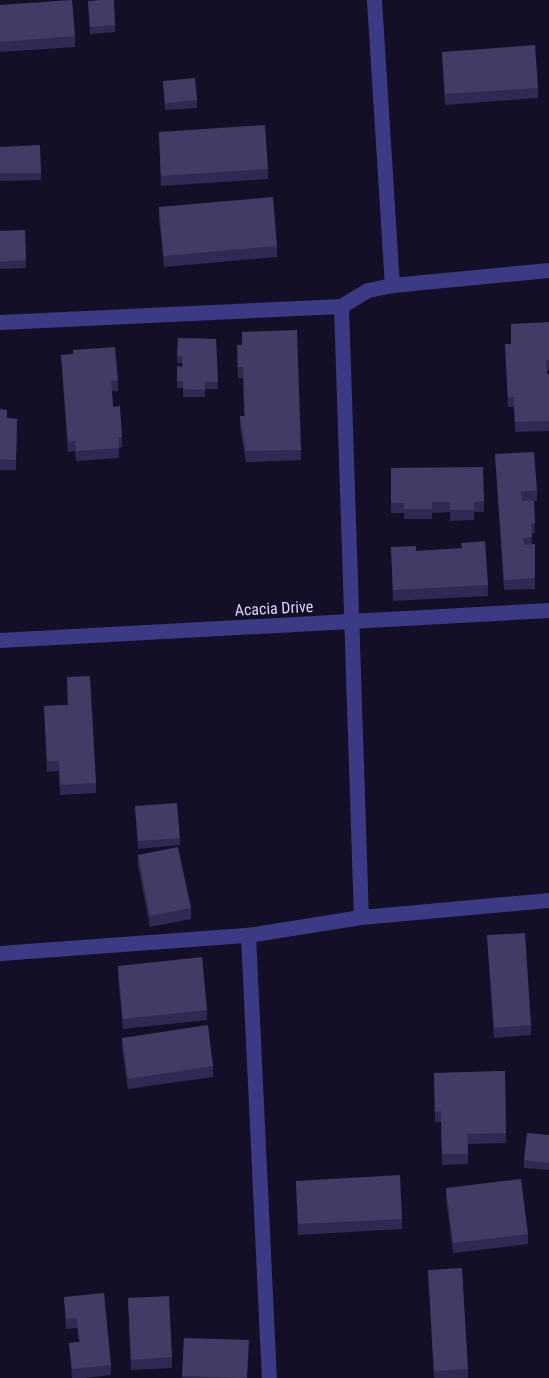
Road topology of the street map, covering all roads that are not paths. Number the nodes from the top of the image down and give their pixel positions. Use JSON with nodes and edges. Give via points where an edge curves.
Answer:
{"nodes":[{"id":1,"x":374,"y":0,"type":"edge"},
{"id":2,"x":549,"y":270,"type":"edge"},
{"id":3,"x":392,"y":285,"type":"junction"},
{"id":4,"x":341,"y":306,"type":"junction"},
{"id":5,"x":0,"y":322,"type":"edge"},
{"id":6,"x":549,"y":610,"type":"edge"},
{"id":7,"x":350,"y":623,"type":"junction"},
{"id":8,"x":0,"y":640,"type":"edge"},
{"id":9,"x":549,"y":900,"type":"edge"},
{"id":10,"x":361,"y":916,"type":"junction"},
{"id":11,"x":248,"y":935,"type":"junction"},
{"id":12,"x":0,"y":953,"type":"edge"},
{"id":13,"x":269,"y":1378,"type":"edge"}],
"edges":[{"from":1,"to":3,"type":"street"},
{"from":2,"to":3,"type":"street"},
{"from":3,"to":4,"type":"street","via":[[368,290]]},
{"from":4,"to":5,"type":"street"},
{"from":4,"to":7,"type":"street"},
{"from":6,"to":7,"type":"street","name":"Acacia Drive"},
{"from":7,"to":8,"type":"street","name":"Acacia Drive"},
{"from":7,"to":10,"type":"street"},
{"from":9,"to":10,"type":"street"},
{"from":10,"to":11,"type":"street"},
{"from":11,"to":12,"type":"street"},
{"from":11,"to":13,"type":"street"}]}
